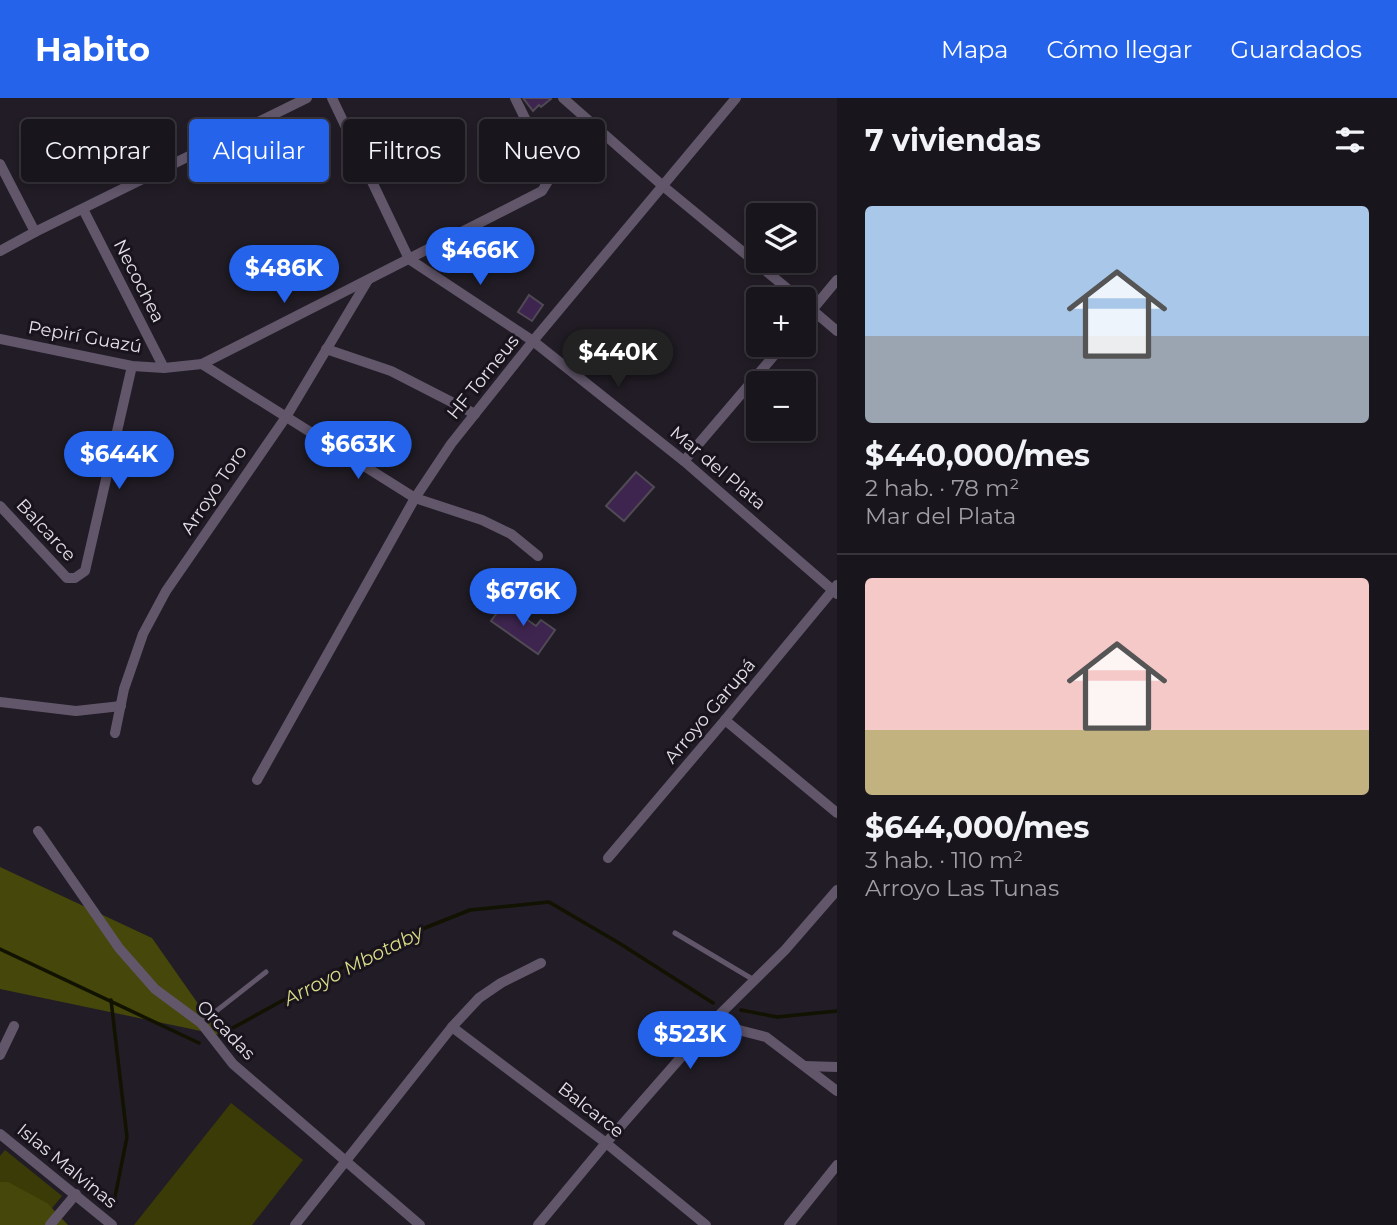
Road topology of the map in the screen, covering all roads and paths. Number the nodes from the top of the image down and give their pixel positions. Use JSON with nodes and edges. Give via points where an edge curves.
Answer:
{"nodes":[{"id":1,"x":307,"y":98,"type":"edge"},
{"id":2,"x":332,"y":98,"type":"edge"},
{"id":3,"x":515,"y":98,"type":"edge"},
{"id":4,"x":563,"y":98,"type":"edge"},
{"id":5,"x":736,"y":98,"type":"edge"},
{"id":6,"x":0,"y":164,"type":"edge"},
{"id":7,"x":663,"y":186,"type":"junction"},
{"id":8,"x":83,"y":209,"type":"junction"},
{"id":9,"x":35,"y":232,"type":"junction"},
{"id":10,"x":0,"y":251,"type":"edge"},
{"id":11,"x":409,"y":259,"type":"junction"},
{"id":12,"x":368,"y":279,"type":"junction"},
{"id":13,"x":837,"y":280,"type":"edge"},
{"id":14,"x":784,"y":287,"type":"edge"},
{"id":15,"x":816,"y":306,"type":"edge"},
{"id":16,"x":816,"y":313,"type":"edge"},
{"id":17,"x":837,"y":331,"type":"edge"},
{"id":18,"x":0,"y":339,"type":"edge"},
{"id":19,"x":533,"y":341,"type":"junction"},
{"id":20,"x":326,"y":349,"type":"junction"},
{"id":21,"x":773,"y":357,"type":"edge"},
{"id":22,"x":202,"y":364,"type":"junction"},
{"id":23,"x":132,"y":366,"type":"junction"},
{"id":24,"x":164,"y":368,"type":"junction"},
{"id":25,"x":475,"y":414,"type":"junction"},
{"id":26,"x":286,"y":416,"type":"junction"},
{"id":27,"x":684,"y":461,"type":"junction"},
{"id":28,"x":415,"y":498,"type":"junction"},
{"id":29,"x":0,"y":506,"type":"edge"},
{"id":30,"x":538,"y":556,"type":"dead end"},
{"id":31,"x":836,"y":590,"type":"edge"},
{"id":32,"x":0,"y":702,"type":"edge"},
{"id":33,"x":121,"y":706,"type":"junction"},
{"id":34,"x":725,"y":720,"type":"junction"},
{"id":35,"x":115,"y":733,"type":"dead end"},
{"id":36,"x":257,"y":780,"type":"dead end"},
{"id":37,"x":837,"y":813,"type":"edge"},
{"id":38,"x":38,"y":831,"type":"dead end"},
{"id":39,"x":608,"y":858,"type":"dead end"},
{"id":40,"x":837,"y":890,"type":"edge"},
{"id":41,"x":675,"y":933,"type":"dead end"},
{"id":42,"x":541,"y":963,"type":"dead end"},
{"id":43,"x":266,"y":972,"type":"dead end"},
{"id":44,"x":754,"y":980,"type":"junction"},
{"id":45,"x":201,"y":1023,"type":"junction"},
{"id":46,"x":711,"y":1023,"type":"junction"},
{"id":47,"x":14,"y":1026,"type":"dead end"},
{"id":48,"x":452,"y":1027,"type":"junction"},
{"id":49,"x":0,"y":1055,"type":"edge"},
{"id":50,"x":805,"y":1066,"type":"junction"},
{"id":51,"x":837,"y":1067,"type":"edge"},
{"id":52,"x":837,"y":1091,"type":"edge"},
{"id":53,"x":0,"y":1134,"type":"edge"},
{"id":54,"x":606,"y":1143,"type":"junction"},
{"id":55,"x":345,"y":1161,"type":"junction"},
{"id":56,"x":837,"y":1165,"type":"edge"},
{"id":57,"x":76,"y":1194,"type":"junction"},
{"id":58,"x":50,"y":1225,"type":"edge"},
{"id":59,"x":112,"y":1225,"type":"edge"},
{"id":60,"x":295,"y":1225,"type":"edge"},
{"id":61,"x":420,"y":1225,"type":"edge"},
{"id":62,"x":538,"y":1225,"type":"edge"},
{"id":63,"x":706,"y":1225,"type":"edge"},
{"id":64,"x":789,"y":1225,"type":"edge"}],
"edges":[{"from":1,"to":8,"type":"street"},
{"from":2,"to":11,"type":"street"},
{"from":3,"to":11,"type":"street","name":"Pepirí Guazú","via":[[549,167],[550,178],[542,191]]},
{"from":4,"to":7,"type":"street"},
{"from":5,"to":7,"type":"street","name":"HF Torneus"},
{"from":6,"to":9,"type":"street"},
{"from":7,"to":14,"type":"street"},
{"from":7,"to":19,"type":"street","name":"HF Torneus"},
{"from":8,"to":9,"type":"street"},
{"from":8,"to":24,"type":"street","name":"Necochea"},
{"from":9,"to":10,"type":"street"},
{"from":11,"to":12,"type":"street","name":"Pepirí Guazú"},
{"from":11,"to":19,"type":"street","name":"Mar del Plata"},
{"from":12,"to":20,"type":"street","name":"Arroyo Toro"},
{"from":12,"to":22,"type":"street","name":"Pepirí Guazú"},
{"from":13,"to":15,"type":"street"},
{"from":16,"to":17,"type":"street"},
{"from":18,"to":23,"type":"street","name":"Pepirí Guazú"},
{"from":19,"to":25,"type":"street","name":"HF Torneus"},
{"from":19,"to":27,"type":"street","name":"Mar del Plata"},
{"from":20,"to":25,"type":"street","via":[[391,370]]},
{"from":20,"to":26,"type":"street","name":"Arroyo Toro"},
{"from":21,"to":27,"type":"street"},
{"from":22,"to":24,"type":"street","name":"Pepirí Guazú"},
{"from":22,"to":26,"type":"street"},
{"from":23,"to":24,"type":"street","name":"Pepirí Guazú"},
{"from":23,"to":29,"type":"street","name":"Balcarce","via":[[85,570],[67,578]]},
{"from":25,"to":28,"type":"street","name":"HF Torneus"},
{"from":26,"to":28,"type":"street"},
{"from":26,"to":33,"type":"street","name":"Arroyo Toro","via":[[166,591],[143,634]]},
{"from":27,"to":31,"type":"street","name":"Mar del Plata"},
{"from":28,"to":30,"type":"street","via":[[482,520],[511,534]]},
{"from":28,"to":36,"type":"street","name":"HF Torneus"},
{"from":31,"to":34,"type":"street","name":"Arroyo Garupá"},
{"from":32,"to":33,"type":"street","via":[[76,710]]},
{"from":33,"to":35,"type":"street","name":"Arroyo Toro"},
{"from":34,"to":37,"type":"street"},
{"from":34,"to":39,"type":"street","name":"Arroyo Garupá"},
{"from":38,"to":45,"type":"street","name":"Orcadas","via":[[119,948],[155,989]]},
{"from":40,"to":44,"type":"street"},
{"from":41,"to":44,"type":"lane"},
{"from":42,"to":48,"type":"street","via":[[479,998]]},
{"from":43,"to":45,"type":"lane"},
{"from":44,"to":46,"type":"street"},
{"from":45,"to":55,"type":"street","name":"Orcadas","via":[[233,1064]]},
{"from":46,"to":50,"type":"street","via":[[766,1037]]},
{"from":46,"to":54,"type":"street"},
{"from":47,"to":49,"type":"street"},
{"from":48,"to":54,"type":"street","name":"Balcarce"},
{"from":48,"to":55,"type":"street"},
{"from":50,"to":51,"type":"street"},
{"from":50,"to":52,"type":"street"},
{"from":53,"to":57,"type":"street","name":"Islas Malvinas"},
{"from":54,"to":62,"type":"street"},
{"from":54,"to":63,"type":"street","name":"Balcarce"},
{"from":55,"to":60,"type":"street"},
{"from":55,"to":61,"type":"street","name":"Orcadas"},
{"from":56,"to":64,"type":"street"},
{"from":57,"to":58,"type":"street"},
{"from":57,"to":59,"type":"street","name":"Islas Malvinas"}]}
